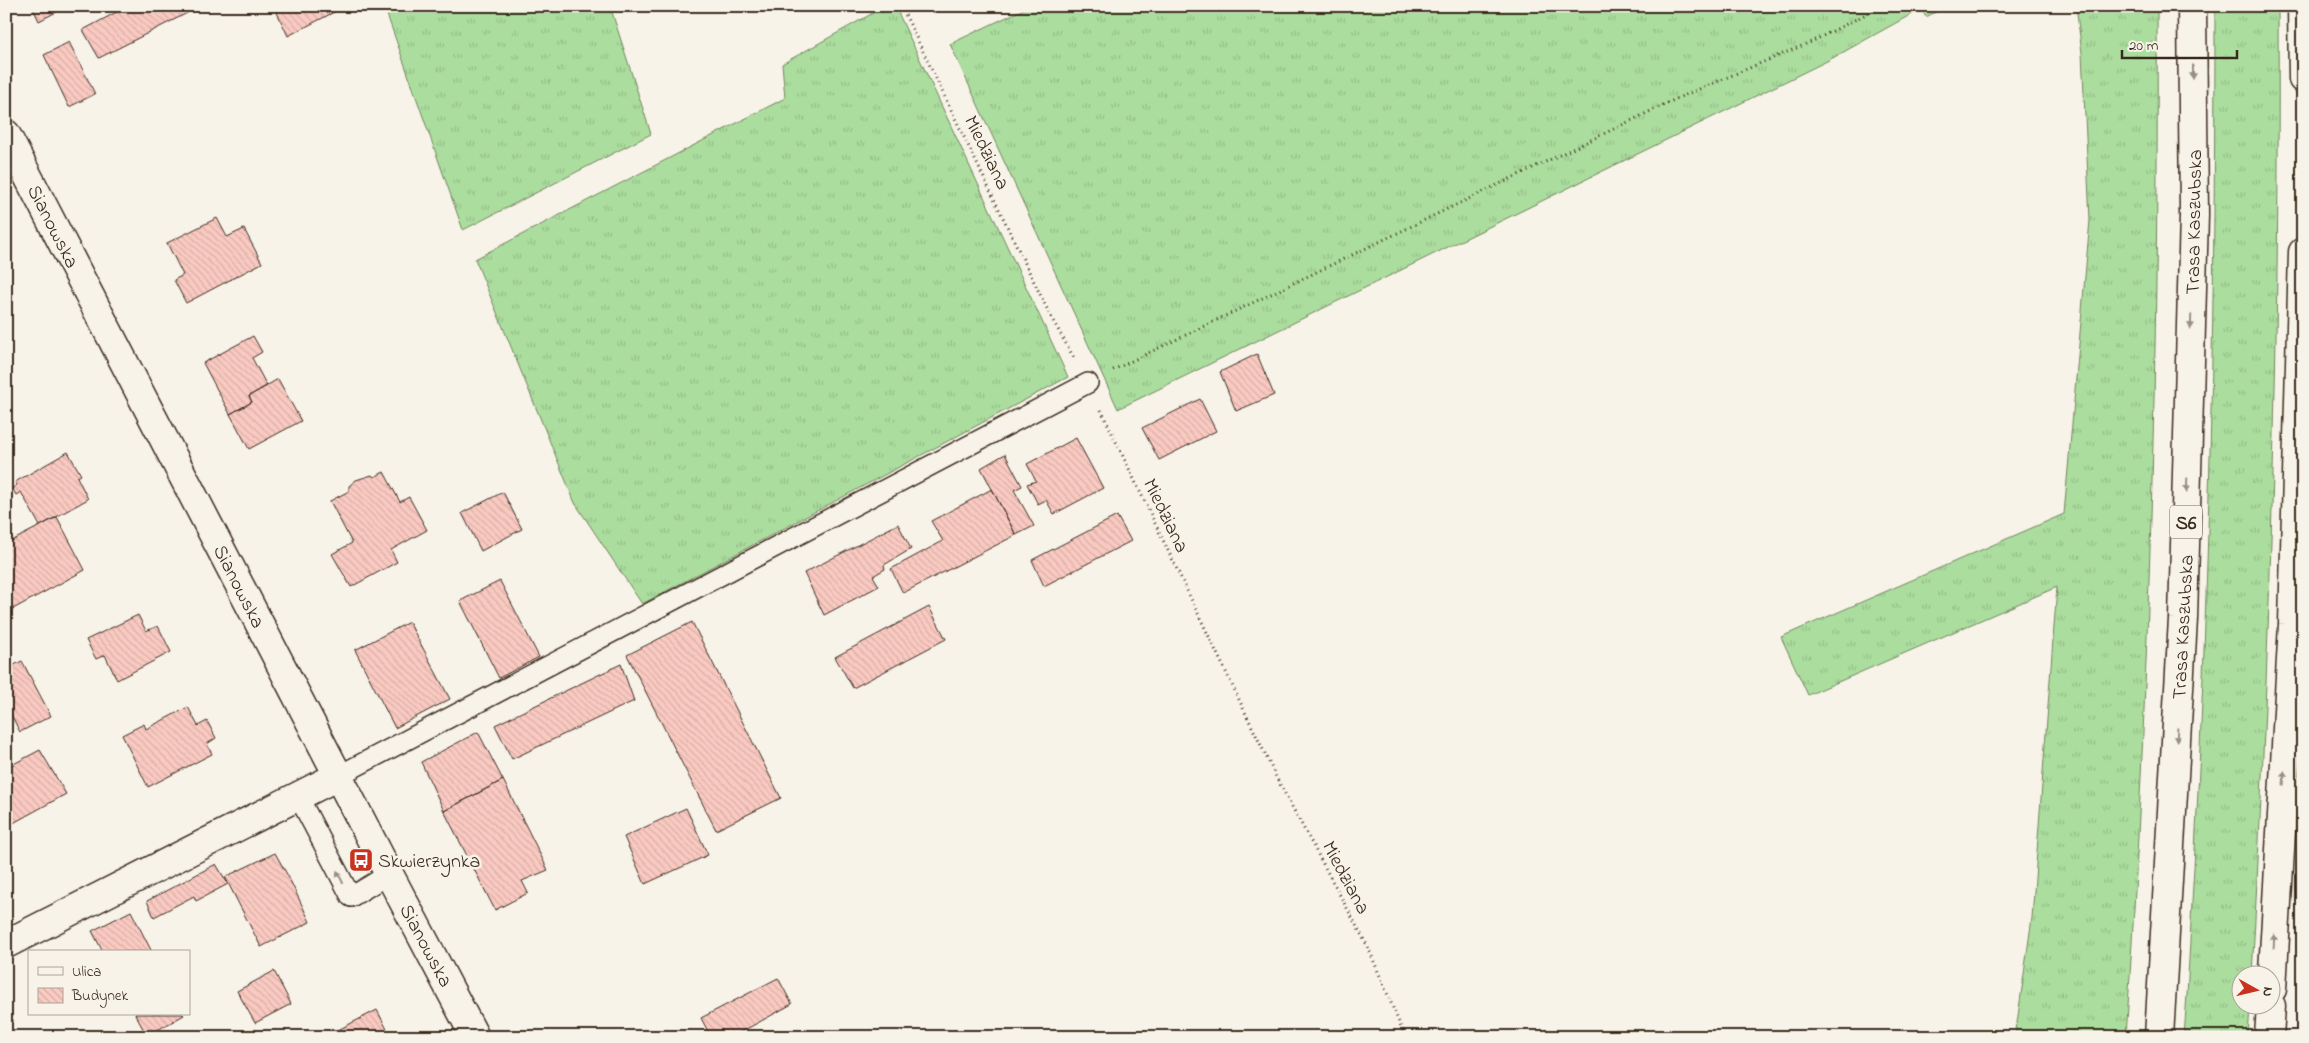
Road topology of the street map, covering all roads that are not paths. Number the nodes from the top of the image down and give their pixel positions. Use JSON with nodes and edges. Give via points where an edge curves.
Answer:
{"nodes":[{"id":1,"x":2192,"y":6,"type":"edge"},
{"id":2,"x":2302,"y":6,"type":"edge"},
{"id":3,"x":2303,"y":79,"type":"edge"},
{"id":4,"x":6,"y":134,"type":"edge"},
{"id":5,"x":2303,"y":252,"type":"edge"},
{"id":6,"x":1088,"y":382,"type":"road end"},
{"id":7,"x":338,"y":776,"type":"junction"},
{"id":8,"x":298,"y":796,"type":"junction"},
{"id":9,"x":389,"y":874,"type":"junction"},
{"id":10,"x":6,"y":944,"type":"edge"},
{"id":11,"x":2273,"y":966,"type":"edge"},
{"id":12,"x":2270,"y":1016,"type":"edge"},
{"id":13,"x":475,"y":1037,"type":"edge"},
{"id":14,"x":2159,"y":1037,"type":"edge"},
{"id":15,"x":2269,"y":1037,"type":"edge"}],
"edges":[{"from":1,"to":14,"type":"main road","name":"Trasa Kaszubska","number":"S6","one_way":true,"via":[[2194,215],[2183,619]]},
{"from":2,"to":3,"type":"main road"},
{"from":4,"to":7,"type":"main road","name":"Sianowska"},
{"from":11,"to":5,"type":"main road","one_way":true,"via":[[2293,624]]},
{"from":6,"to":7,"type":"lane"},
{"from":7,"to":8,"type":"main road"},
{"from":7,"to":9,"type":"main road","name":"Sianowska"},
{"from":9,"to":8,"type":"lane","one_way":true,"via":[[351,897]]},
{"from":8,"to":10,"type":"main road"},
{"from":9,"to":13,"type":"main road","name":"Sianowska"},
{"from":12,"to":15,"type":"main road"}]}
